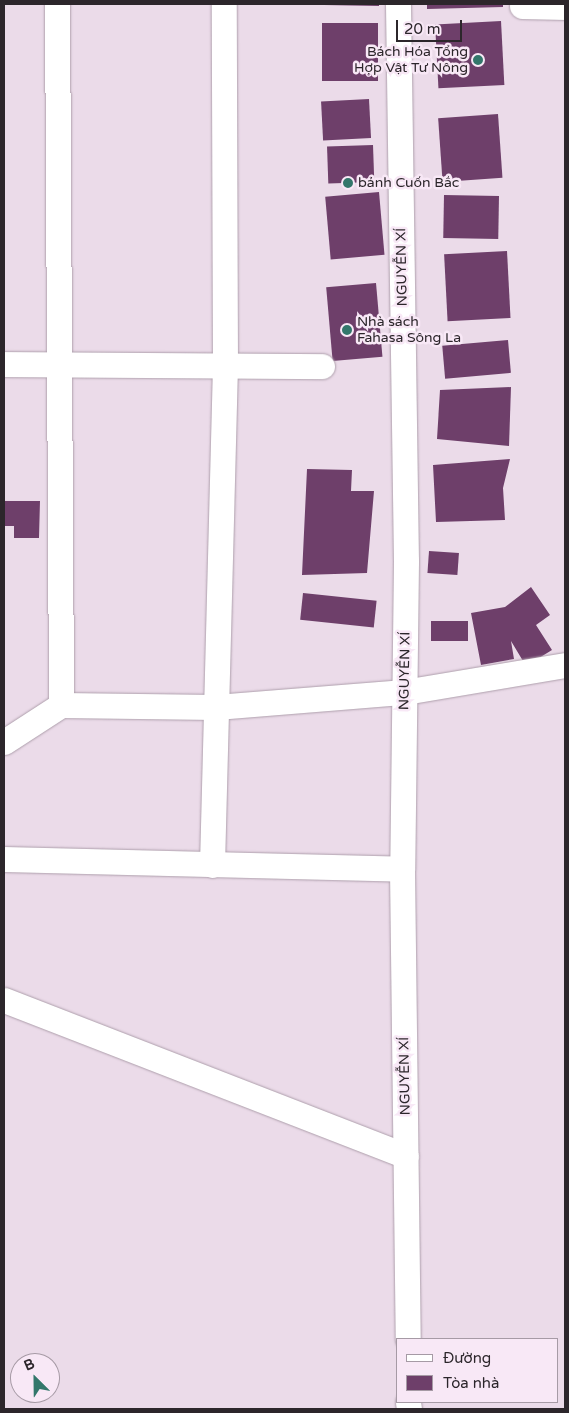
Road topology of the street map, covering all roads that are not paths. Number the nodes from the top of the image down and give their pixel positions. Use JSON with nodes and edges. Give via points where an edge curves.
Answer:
{"nodes":[{"id":1,"x":56,"y":4,"type":"edge"},
{"id":2,"x":224,"y":4,"type":"edge"},
{"id":3,"x":398,"y":4,"type":"edge"},
{"id":4,"x":522,"y":6,"type":"dead end"},
{"id":5,"x":565,"y":7,"type":"edge"},
{"id":6,"x":4,"y":364,"type":"edge"},
{"id":7,"x":59,"y":364,"type":"junction"},
{"id":8,"x":225,"y":365,"type":"junction"},
{"id":9,"x":322,"y":366,"type":"dead end"},
{"id":10,"x":565,"y":664,"type":"edge"},
{"id":11,"x":404,"y":692,"type":"junction"},
{"id":12,"x":62,"y":705,"type":"junction"},
{"id":13,"x":216,"y":706,"type":"junction"},
{"id":14,"x":4,"y":742,"type":"edge"},
{"id":15,"x":4,"y":859,"type":"edge"},
{"id":16,"x":212,"y":865,"type":"junction"},
{"id":17,"x":402,"y":869,"type":"junction"},
{"id":18,"x":4,"y":1000,"type":"edge"},
{"id":19,"x":406,"y":1156,"type":"junction"},
{"id":20,"x":408,"y":1338,"type":"edge"}],
"edges":[{"from":1,"to":7,"type":"street"},
{"from":2,"to":8,"type":"street"},
{"from":3,"to":11,"type":"street","name":"NGUYỄN XÍ"},
{"from":4,"to":5,"type":"street"},
{"from":6,"to":7,"type":"street"},
{"from":7,"to":8,"type":"street"},
{"from":7,"to":12,"type":"street"},
{"from":8,"to":9,"type":"street"},
{"from":8,"to":13,"type":"street"},
{"from":10,"to":11,"type":"street"},
{"from":11,"to":13,"type":"street"},
{"from":11,"to":17,"type":"street","name":"NGUYỄN XÍ"},
{"from":12,"to":13,"type":"street"},
{"from":12,"to":14,"type":"street"},
{"from":13,"to":16,"type":"street"},
{"from":15,"to":16,"type":"street"},
{"from":16,"to":17,"type":"street"},
{"from":17,"to":19,"type":"street","name":"NGUYỄN XÍ"},
{"from":18,"to":19,"type":"street"},
{"from":19,"to":20,"type":"street","name":"NGUYỄN XÍ"}]}
